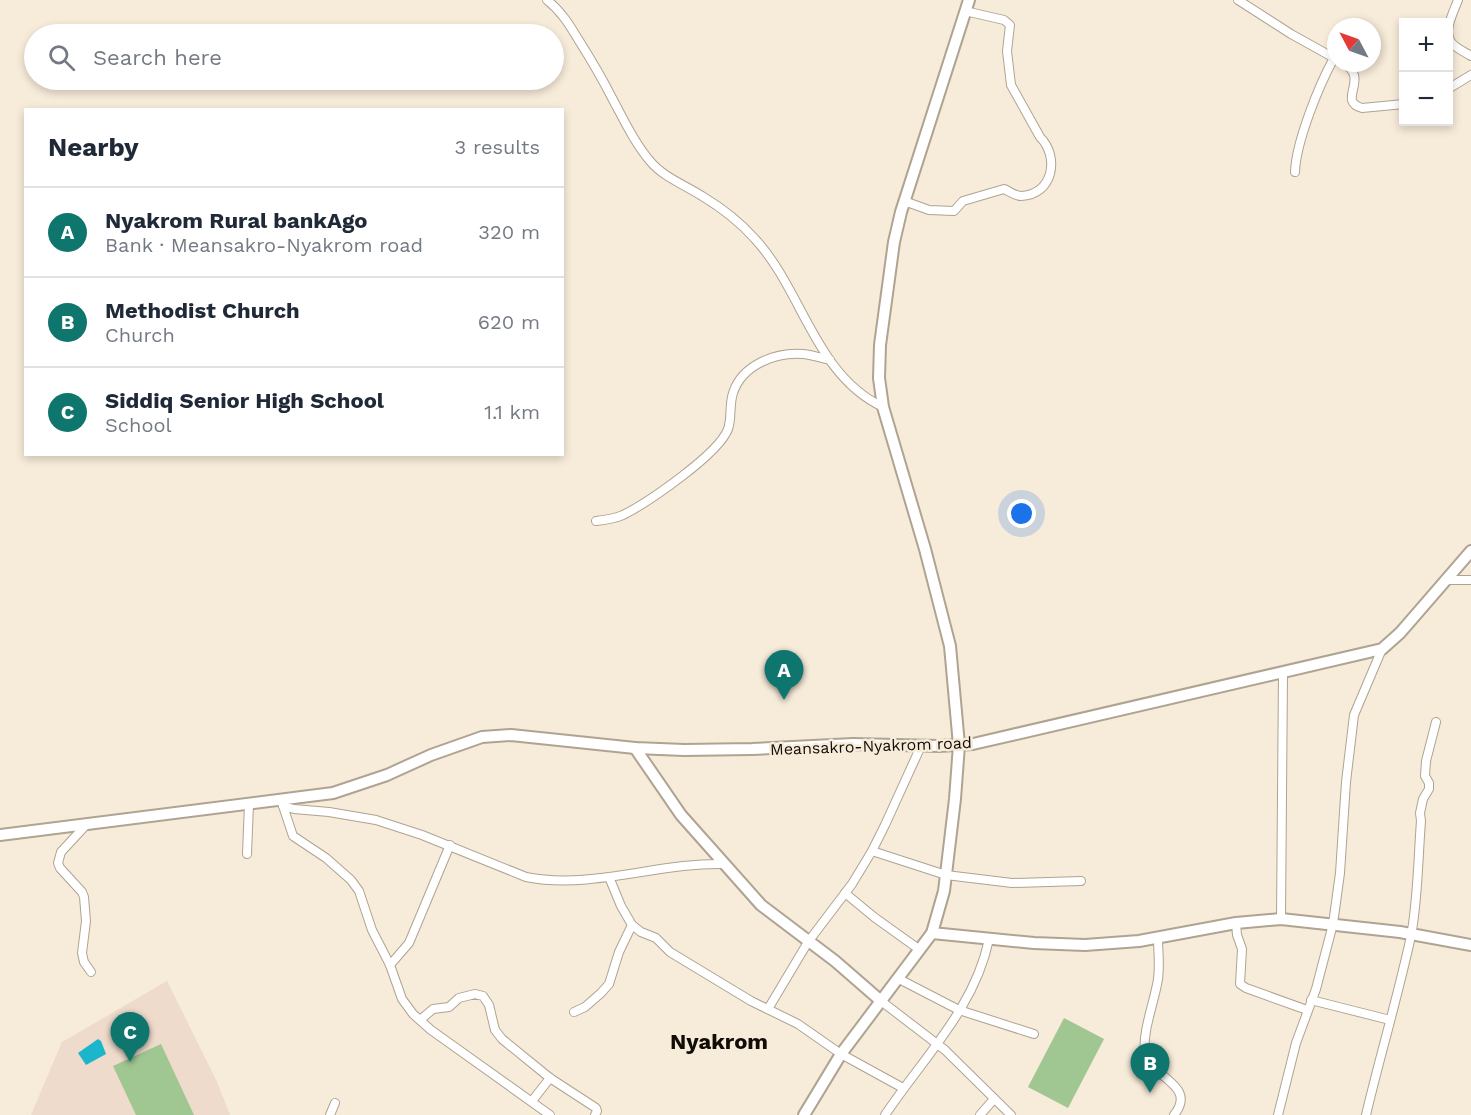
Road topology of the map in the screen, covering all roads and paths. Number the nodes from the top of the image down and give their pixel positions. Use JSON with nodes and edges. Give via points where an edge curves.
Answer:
{"nodes":[{"id":1,"x":547,"y":0,"type":"edge"},
{"id":2,"x":969,"y":0,"type":"edge"},
{"id":3,"x":1238,"y":0,"type":"edge"},
{"id":4,"x":1458,"y":0,"type":"edge"},
{"id":5,"x":965,"y":11,"type":"junction"},
{"id":6,"x":1327,"y":54,"type":"edge"},
{"id":7,"x":1471,"y":56,"type":"edge"},
{"id":8,"x":1329,"y":72,"type":"edge"},
{"id":9,"x":1354,"y":72,"type":"edge"},
{"id":10,"x":1471,"y":75,"type":"edge"},
{"id":11,"x":1453,"y":86,"type":"edge"},
{"id":12,"x":1399,"y":104,"type":"edge"},
{"id":13,"x":1295,"y":172,"type":"dead end"},
{"id":14,"x":904,"y":201,"type":"junction"},
{"id":15,"x":830,"y":360,"type":"junction"},
{"id":16,"x":884,"y":407,"type":"junction"},
{"id":17,"x":596,"y":521,"type":"dead end"},
{"id":18,"x":1471,"y":550,"type":"edge"},
{"id":19,"x":1444,"y":580,"type":"junction"},
{"id":20,"x":1471,"y":580,"type":"edge"},
{"id":21,"x":1383,"y":649,"type":"junction"},
{"id":22,"x":1283,"y":672,"type":"junction"},
{"id":23,"x":1436,"y":722,"type":"dead end"},
{"id":24,"x":959,"y":745,"type":"junction"},
{"id":25,"x":921,"y":746,"type":"junction"},
{"id":26,"x":635,"y":748,"type":"junction"},
{"id":27,"x":282,"y":803,"type":"junction"},
{"id":28,"x":249,"y":804,"type":"junction"},
{"id":29,"x":86,"y":825,"type":"junction"},
{"id":30,"x":0,"y":835,"type":"edge"},
{"id":31,"x":450,"y":845,"type":"junction"},
{"id":32,"x":872,"y":851,"type":"junction"},
{"id":33,"x":247,"y":854,"type":"dead end"},
{"id":34,"x":725,"y":864,"type":"junction"},
{"id":35,"x":946,"y":875,"type":"junction"},
{"id":36,"x":609,"y":877,"type":"junction"},
{"id":37,"x":1081,"y":881,"type":"dead end"},
{"id":38,"x":845,"y":893,"type":"junction"},
{"id":39,"x":1281,"y":919,"type":"junction"},
{"id":40,"x":1236,"y":923,"type":"junction"},
{"id":41,"x":1333,"y":924,"type":"junction"},
{"id":42,"x":632,"y":925,"type":"junction"},
{"id":43,"x":932,"y":933,"type":"junction"},
{"id":44,"x":1411,"y":934,"type":"junction"},
{"id":45,"x":1158,"y":937,"type":"junction"},
{"id":46,"x":989,"y":939,"type":"junction"},
{"id":47,"x":808,"y":942,"type":"junction"},
{"id":48,"x":1471,"y":945,"type":"edge"},
{"id":49,"x":920,"y":950,"type":"junction"},
{"id":50,"x":390,"y":965,"type":"junction"},
{"id":51,"x":92,"y":972,"type":"dead end"},
{"id":52,"x":898,"y":979,"type":"junction"},
{"id":53,"x":1311,"y":1000,"type":"junction"},
{"id":54,"x":881,"y":1001,"type":"junction"},
{"id":55,"x":768,"y":1009,"type":"junction"},
{"id":56,"x":959,"y":1010,"type":"junction"},
{"id":57,"x":1307,"y":1010,"type":"junction"},
{"id":58,"x":574,"y":1011,"type":"dead end"},
{"id":59,"x":420,"y":1020,"type":"junction"},
{"id":60,"x":1390,"y":1020,"type":"junction"},
{"id":61,"x":1034,"y":1034,"type":"dead end"},
{"id":62,"x":938,"y":1045,"type":"junction"},
{"id":63,"x":841,"y":1053,"type":"junction"},
{"id":64,"x":550,"y":1078,"type":"junction"},
{"id":65,"x":903,"y":1088,"type":"junction"},
{"id":66,"x":994,"y":1099,"type":"junction"},
{"id":67,"x":532,"y":1101,"type":"junction"},
{"id":68,"x":335,"y":1103,"type":"dead end"},
{"id":69,"x":330,"y":1115,"type":"edge"},
{"id":70,"x":550,"y":1115,"type":"edge"},
{"id":71,"x":595,"y":1115,"type":"edge"},
{"id":72,"x":804,"y":1115,"type":"edge"},
{"id":73,"x":885,"y":1115,"type":"edge"},
{"id":74,"x":980,"y":1115,"type":"edge"},
{"id":75,"x":1011,"y":1115,"type":"edge"},
{"id":76,"x":1174,"y":1115,"type":"edge"},
{"id":77,"x":1278,"y":1115,"type":"edge"},
{"id":78,"x":1366,"y":1115,"type":"edge"}],
"edges":[{"from":1,"to":15,"type":"street","via":[[561,12],[651,162],[672,180],[729,214],[757,240]]},
{"from":2,"to":5,"type":"street"},
{"from":3,"to":6,"type":"street"},
{"from":4,"to":7,"type":"street","via":[[1449,36],[1453,44]]},
{"from":5,"to":14,"type":"street"},
{"from":5,"to":14,"type":"street","via":[[1010,25],[1007,51],[1011,85],[1047,144],[1051,173],[1036,192],[1019,196],[1004,189],[963,201],[954,211],[929,210]]},
{"from":8,"to":13,"type":"street","via":[[1311,111]]},
{"from":9,"to":12,"type":"street","via":[[1352,97],[1357,107]]},
{"from":10,"to":11,"type":"street"},
{"from":14,"to":16,"type":"street","via":[[894,242],[880,345],[879,378]]},
{"from":15,"to":16,"type":"street","via":[[870,401]]},
{"from":15,"to":17,"type":"street","via":[[804,354],[784,355],[753,366],[740,377],[733,391],[728,429],[705,456],[655,497],[621,516]]},
{"from":16,"to":24,"type":"street","via":[[950,646]]},
{"from":18,"to":19,"type":"street"},
{"from":19,"to":20,"type":"street"},
{"from":19,"to":21,"type":"street"},
{"from":21,"to":22,"type":"street","name":"Meansakro-Nyakrom road"},
{"from":21,"to":41,"type":"street","via":[[1354,715]]},
{"from":22,"to":24,"type":"street","name":"Meansakro-Nyakrom road"},
{"from":22,"to":39,"type":"street"},
{"from":23,"to":44,"type":"street","via":[[1426,761],[1429,789],[1420,813]]},
{"from":24,"to":25,"type":"street","name":"Meansakro-Nyakrom road"},
{"from":24,"to":35,"type":"street"},
{"from":25,"to":26,"type":"street","name":"Meansakro-Nyakrom road"},
{"from":25,"to":32,"type":"street"},
{"from":26,"to":27,"type":"street","name":"Meansakro-Nyakrom road","via":[[511,735],[482,737],[351,788]]},
{"from":26,"to":34,"type":"street","via":[[668,799]]},
{"from":27,"to":28,"type":"street","name":"Meansakro-Nyakrom road"},
{"from":27,"to":31,"type":"street","via":[[294,809],[376,820]]},
{"from":27,"to":50,"type":"street","via":[[293,836],[351,880]]},
{"from":28,"to":29,"type":"street","name":"Meansakro-Nyakrom road"},
{"from":28,"to":33,"type":"street"},
{"from":29,"to":30,"type":"street","name":"Meansakro-Nyakrom road"},
{"from":29,"to":51,"type":"street","via":[[61,852],[58,863],[84,897],[82,953]]},
{"from":31,"to":36,"type":"street","via":[[526,877],[562,881]]},
{"from":31,"to":50,"type":"street","via":[[409,943]]},
{"from":32,"to":35,"type":"street"},
{"from":32,"to":38,"type":"street"},
{"from":34,"to":36,"type":"street","via":[[706,863]]},
{"from":34,"to":47,"type":"street","via":[[761,905]]},
{"from":35,"to":37,"type":"street","via":[[1012,883]]},
{"from":35,"to":43,"type":"street"},
{"from":36,"to":42,"type":"street"},
{"from":38,"to":47,"type":"street"},
{"from":38,"to":49,"type":"street"},
{"from":39,"to":40,"type":"street"},
{"from":39,"to":41,"type":"street"},
{"from":40,"to":45,"type":"street"},
{"from":40,"to":57,"type":"street","via":[[1242,949],[1240,984]]},
{"from":41,"to":44,"type":"street"},
{"from":41,"to":53,"type":"street"},
{"from":42,"to":55,"type":"street","via":[[656,938],[670,952]]},
{"from":42,"to":58,"type":"street","via":[[609,984],[585,1007]]},
{"from":43,"to":46,"type":"street"},
{"from":43,"to":49,"type":"street"},
{"from":44,"to":48,"type":"street"},
{"from":44,"to":60,"type":"street"},
{"from":45,"to":46,"type":"street","via":[[1085,945]]},
{"from":45,"to":76,"type":"street","via":[[1158,978],[1145,1053],[1151,1065],[1177,1088],[1180,1106]]},
{"from":46,"to":56,"type":"street","via":[[980,973]]},
{"from":47,"to":54,"type":"street"},
{"from":47,"to":55,"type":"street"},
{"from":49,"to":52,"type":"street"},
{"from":50,"to":59,"type":"street","via":[[402,999]]},
{"from":52,"to":54,"type":"street"},
{"from":52,"to":56,"type":"street"},
{"from":53,"to":57,"type":"street"},
{"from":53,"to":60,"type":"street"},
{"from":54,"to":62,"type":"street"},
{"from":54,"to":63,"type":"street"},
{"from":55,"to":63,"type":"street"},
{"from":56,"to":61,"type":"street"},
{"from":56,"to":62,"type":"street"},
{"from":57,"to":77,"type":"street"},
{"from":59,"to":64,"type":"street","via":[[436,1007],[448,1007],[459,998],[480,995],[489,1005],[495,1030],[502,1039]]},
{"from":59,"to":67,"type":"street"},
{"from":60,"to":78,"type":"street"},
{"from":62,"to":65,"type":"street"},
{"from":62,"to":66,"type":"street"},
{"from":63,"to":65,"type":"street"},
{"from":63,"to":72,"type":"street"},
{"from":64,"to":67,"type":"street"},
{"from":64,"to":71,"type":"street","via":[[596,1108]]},
{"from":65,"to":73,"type":"street"},
{"from":66,"to":74,"type":"street"},
{"from":66,"to":75,"type":"street"},
{"from":67,"to":70,"type":"street"},
{"from":68,"to":69,"type":"street"}]}
